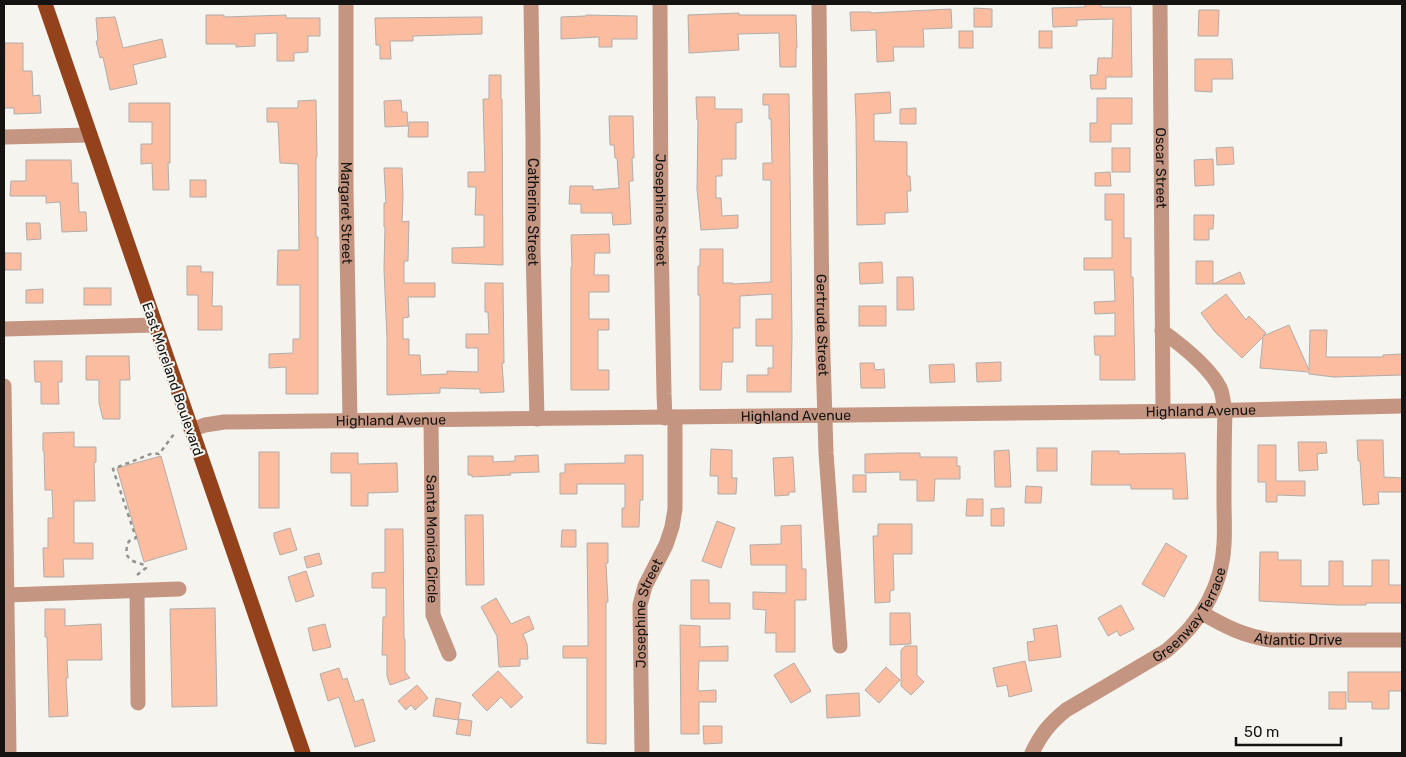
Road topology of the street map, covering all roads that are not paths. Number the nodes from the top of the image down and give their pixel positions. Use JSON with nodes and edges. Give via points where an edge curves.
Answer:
{"nodes":[{"id":1,"x":45,"y":4,"type":"edge"},
{"id":2,"x":346,"y":4,"type":"edge"},
{"id":3,"x":531,"y":4,"type":"edge"},
{"id":4,"x":660,"y":4,"type":"edge"},
{"id":5,"x":819,"y":4,"type":"edge"},
{"id":6,"x":1160,"y":4,"type":"edge"},
{"id":7,"x":90,"y":135,"type":"junction"},
{"id":8,"x":4,"y":137,"type":"edge"},
{"id":9,"x":155,"y":325,"type":"junction"},
{"id":10,"x":4,"y":329,"type":"edge"},
{"id":11,"x":1162,"y":330,"type":"junction"},
{"id":12,"x":4,"y":334,"type":"edge"},
{"id":13,"x":4,"y":386,"type":"edge"},
{"id":14,"x":1402,"y":406,"type":"edge"},
{"id":15,"x":1164,"y":411,"type":"junction"},
{"id":16,"x":1225,"y":411,"type":"junction"},
{"id":17,"x":825,"y":416,"type":"junction"},
{"id":18,"x":670,"y":418,"type":"junction"},
{"id":19,"x":537,"y":419,"type":"junction"},
{"id":20,"x":350,"y":420,"type":"junction"},
{"id":21,"x":431,"y":420,"type":"junction"},
{"id":22,"x":191,"y":430,"type":"junction"},
{"id":23,"x":5,"y":526,"type":"edge"},
{"id":24,"x":179,"y":589,"type":"dead end"},
{"id":25,"x":142,"y":591,"type":"junction"},
{"id":26,"x":7,"y":595,"type":"junction"},
{"id":27,"x":1202,"y":613,"type":"junction"},
{"id":28,"x":1402,"y":640,"type":"edge"},
{"id":29,"x":840,"y":646,"type":"dead end"},
{"id":30,"x":449,"y":654,"type":"dead end"},
{"id":31,"x":138,"y":703,"type":"dead end"},
{"id":32,"x":9,"y":753,"type":"edge"},
{"id":33,"x":303,"y":753,"type":"edge"},
{"id":34,"x":642,"y":753,"type":"edge"},
{"id":35,"x":1032,"y":753,"type":"edge"}],
"edges":[{"from":1,"to":7,"type":"main road","name":"East Moreland Boulevard"},
{"from":2,"to":20,"type":"street","name":"Margaret Street"},
{"from":3,"to":19,"type":"street","name":"Catherine Street"},
{"from":4,"to":18,"type":"street","name":"Josephine Street","via":[[661,236]]},
{"from":5,"to":17,"type":"street","name":"Gertrude Street"},
{"from":6,"to":11,"type":"street","name":"Oscar Street"},
{"from":7,"to":8,"type":"street"},
{"from":7,"to":9,"type":"main road","name":"East Moreland Boulevard"},
{"from":9,"to":10,"type":"street"},
{"from":9,"to":22,"type":"main road","name":"East Moreland Boulevard"},
{"from":10,"to":12,"type":"street"},
{"from":11,"to":15,"type":"street","name":"Oscar Street"},
{"from":11,"to":16,"type":"street","via":[[1214,377],[1221,389]]},
{"from":13,"to":23,"type":"street"},
{"from":14,"to":16,"type":"street","name":"Highland Avenue"},
{"from":15,"to":16,"type":"street","name":"Highland Avenue"},
{"from":15,"to":17,"type":"street","name":"Highland Avenue"},
{"from":16,"to":27,"type":"street","name":"Greenway Terrace","via":[[1223,556],[1219,577]]},
{"from":17,"to":18,"type":"street","name":"Highland Avenue"},
{"from":17,"to":29,"type":"street","name":"Gertrude Street"},
{"from":18,"to":19,"type":"street","name":"Highland Avenue"},
{"from":18,"to":34,"type":"street","name":"Josephine Street","via":[[675,509],[666,545],[649,577],[640,606]]},
{"from":19,"to":21,"type":"street","name":"Highland Avenue"},
{"from":20,"to":21,"type":"street","name":"Highland Avenue"},
{"from":20,"to":22,"type":"street","name":"Highland Avenue","via":[[224,422]]},
{"from":21,"to":30,"type":"street","name":"Santa Monica Circle","via":[[433,615]]},
{"from":22,"to":33,"type":"main road","name":"East Moreland Boulevard"},
{"from":23,"to":26,"type":"street"},
{"from":24,"to":25,"type":"street"},
{"from":25,"to":26,"type":"street"},
{"from":25,"to":31,"type":"street"},
{"from":26,"to":32,"type":"street"},
{"from":27,"to":28,"type":"street","name":"Atlantic Drive","via":[[1239,633],[1271,640]]},
{"from":27,"to":35,"type":"street","name":"Greenway Terrace","via":[[1188,632],[1166,651],[1052,720]]}]}
